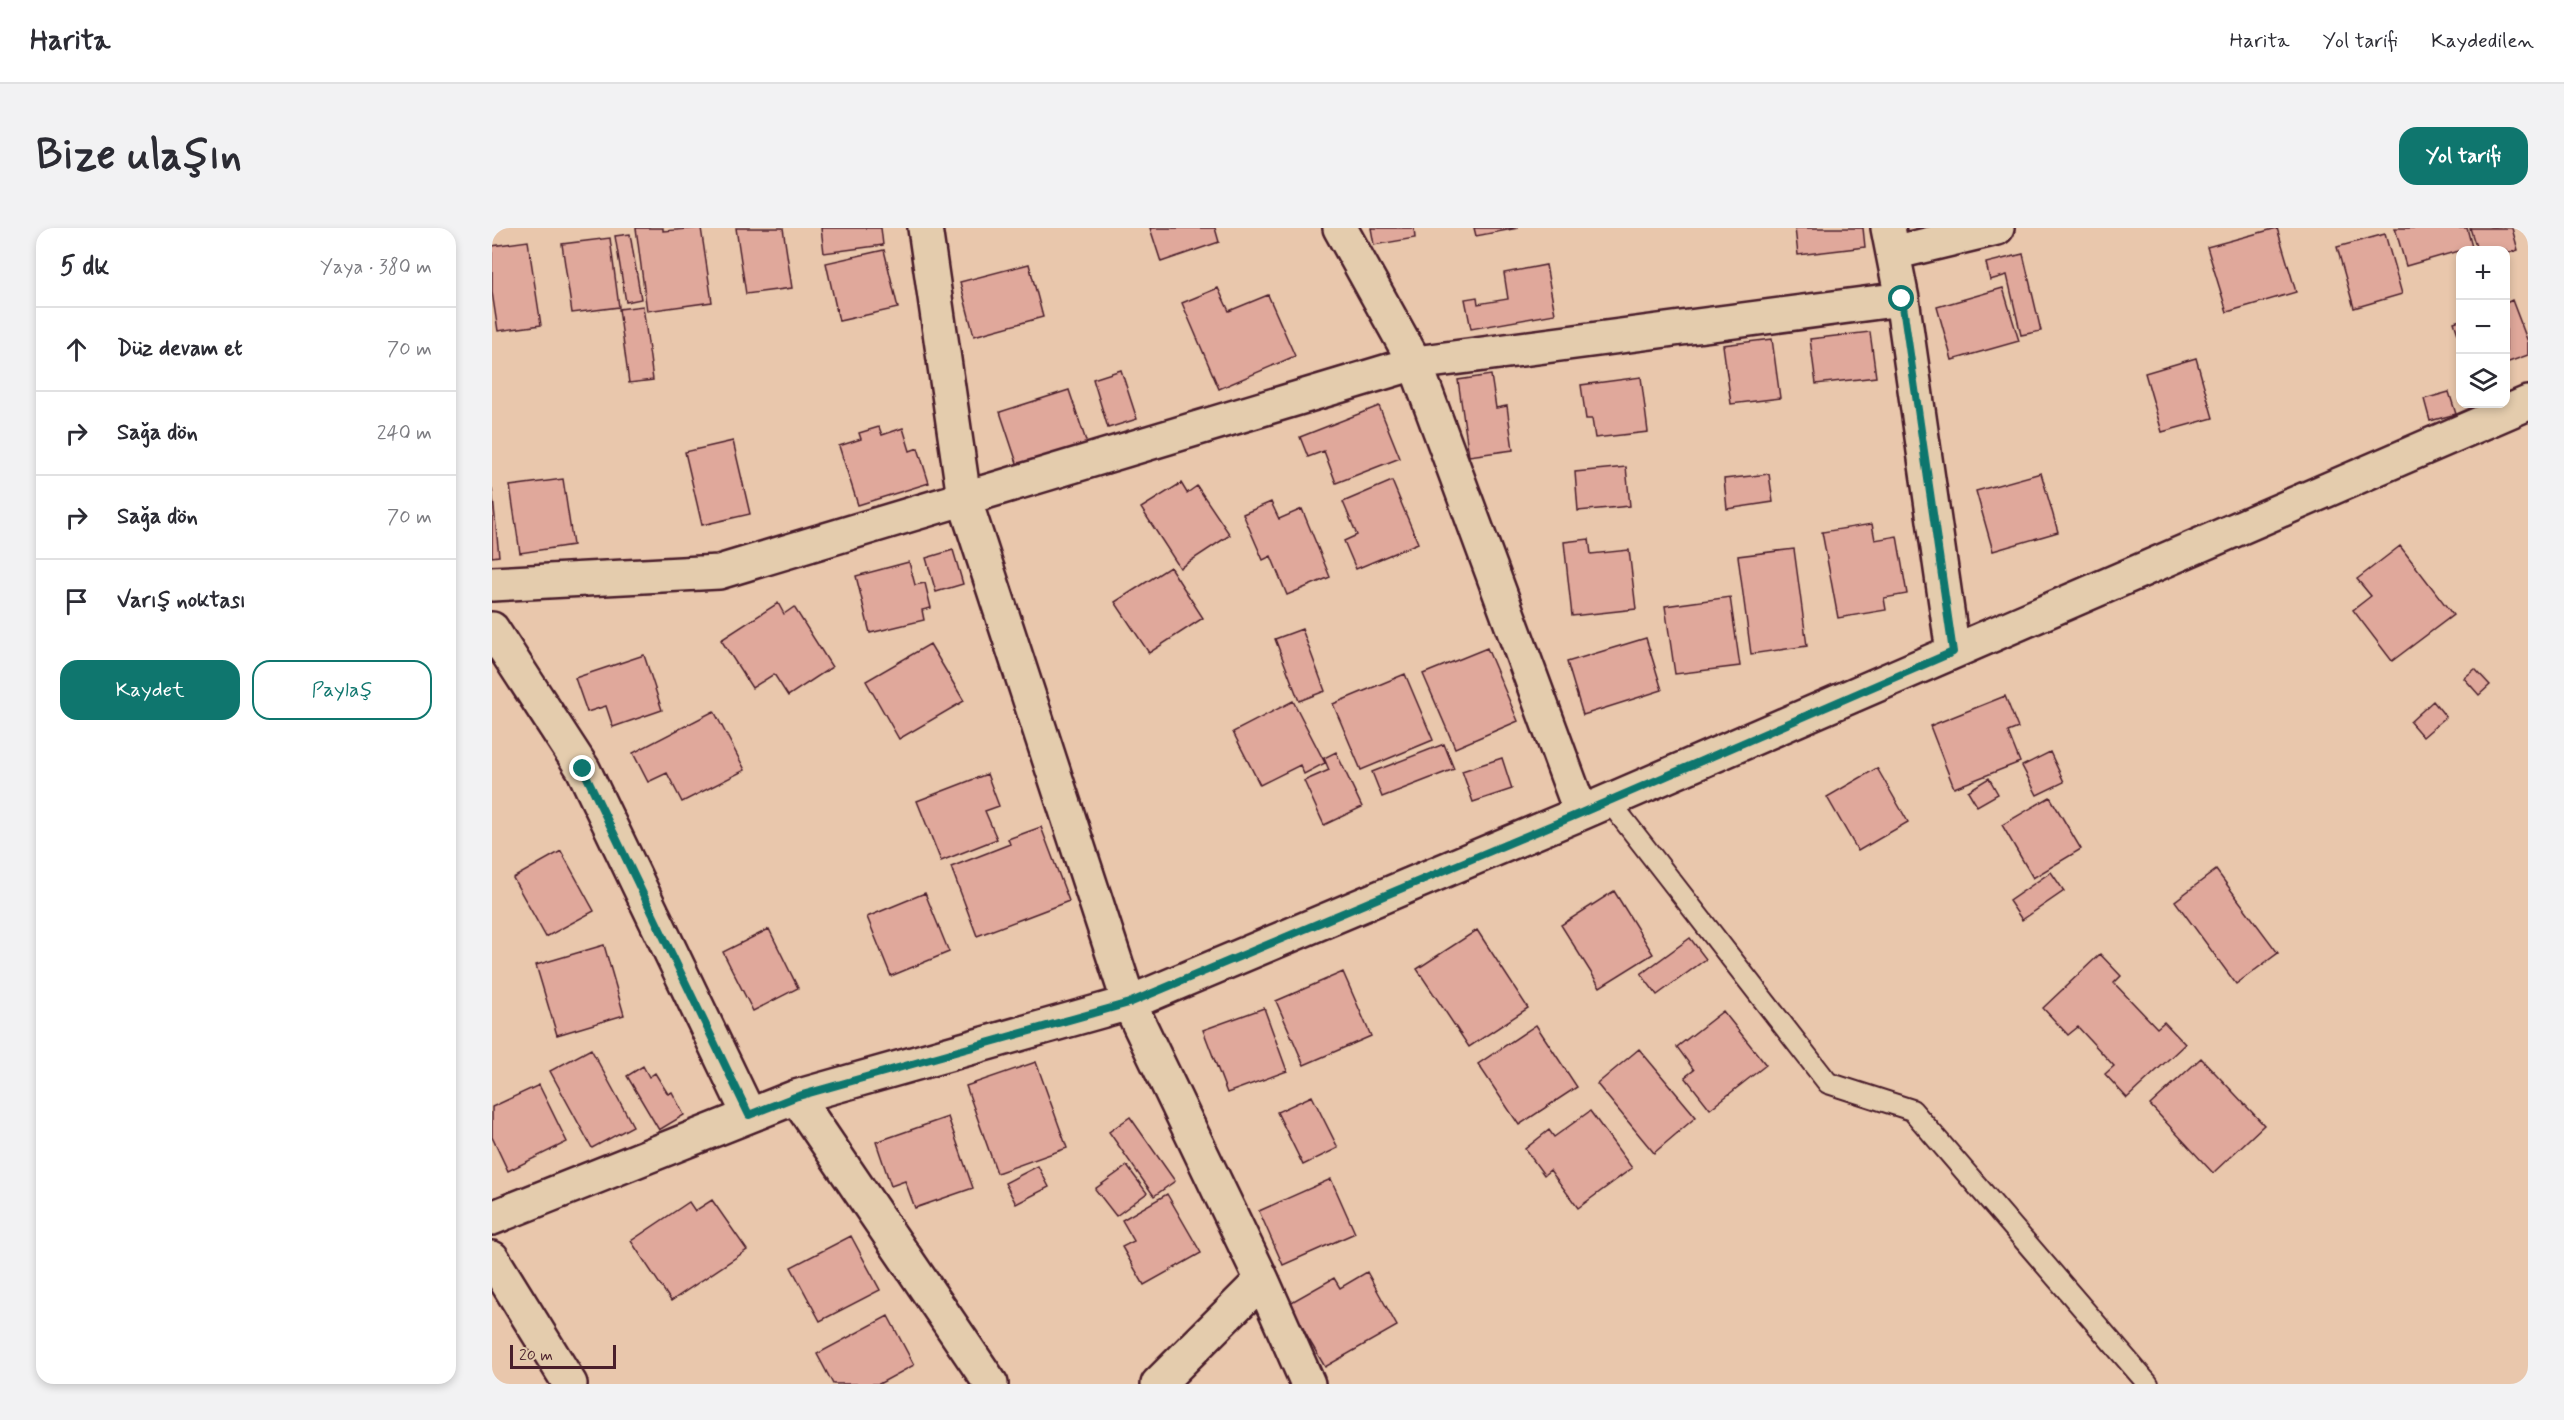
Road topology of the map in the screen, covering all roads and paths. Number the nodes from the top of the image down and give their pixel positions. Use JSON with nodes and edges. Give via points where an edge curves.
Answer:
{"nodes":[{"id":1,"x":925,"y":228,"type":"edge"},
{"id":2,"x":1340,"y":228,"type":"edge"},
{"id":3,"x":1997,"y":228,"type":"edge"},
{"id":4,"x":1890,"y":241,"type":"edge"},
{"id":5,"x":1902,"y":299,"type":"junction"},
{"id":6,"x":1415,"y":363,"type":"junction"},
{"id":7,"x":2528,"y":403,"type":"edge"},
{"id":8,"x":964,"y":498,"type":"junction"},
{"id":9,"x":492,"y":584,"type":"edge"},
{"id":10,"x":492,"y":629,"type":"edge"},
{"id":11,"x":1953,"y":652,"type":"junction"},
{"id":12,"x":1595,"y":807,"type":"junction"},
{"id":13,"x":1129,"y":1003,"type":"junction"},
{"id":14,"x":795,"y":1097,"type":"junction"},
{"id":15,"x":749,"y":1115,"type":"junction"},
{"id":16,"x":492,"y":1218,"type":"edge"},
{"id":17,"x":492,"y":1258,"type":"edge"},
{"id":18,"x":1262,"y":1280,"type":"junction"},
{"id":19,"x":570,"y":1384,"type":"edge"},
{"id":20,"x":991,"y":1384,"type":"edge"},
{"id":21,"x":1158,"y":1384,"type":"edge"},
{"id":22,"x":1308,"y":1384,"type":"edge"},
{"id":23,"x":2148,"y":1384,"type":"edge"}],
"edges":[{"from":1,"to":8,"type":"street"},
{"from":2,"to":6,"type":"street"},
{"from":3,"to":4,"type":"street"},
{"from":4,"to":5,"type":"street"},
{"from":5,"to":6,"type":"street"},
{"from":5,"to":11,"type":"street"},
{"from":6,"to":8,"type":"street"},
{"from":6,"to":12,"type":"street"},
{"from":7,"to":11,"type":"street"},
{"from":8,"to":9,"type":"street","via":[[719,572]]},
{"from":8,"to":13,"type":"street"},
{"from":10,"to":15,"type":"street","via":[[583,769]]},
{"from":11,"to":12,"type":"street"},
{"from":12,"to":13,"type":"street"},
{"from":12,"to":23,"type":"lane","via":[[1828,1083],[1912,1110]]},
{"from":13,"to":14,"type":"street"},
{"from":13,"to":18,"type":"street"},
{"from":14,"to":15,"type":"street"},
{"from":14,"to":20,"type":"street"},
{"from":15,"to":16,"type":"street"},
{"from":17,"to":19,"type":"street"},
{"from":18,"to":21,"type":"street"},
{"from":18,"to":22,"type":"street"}]}
